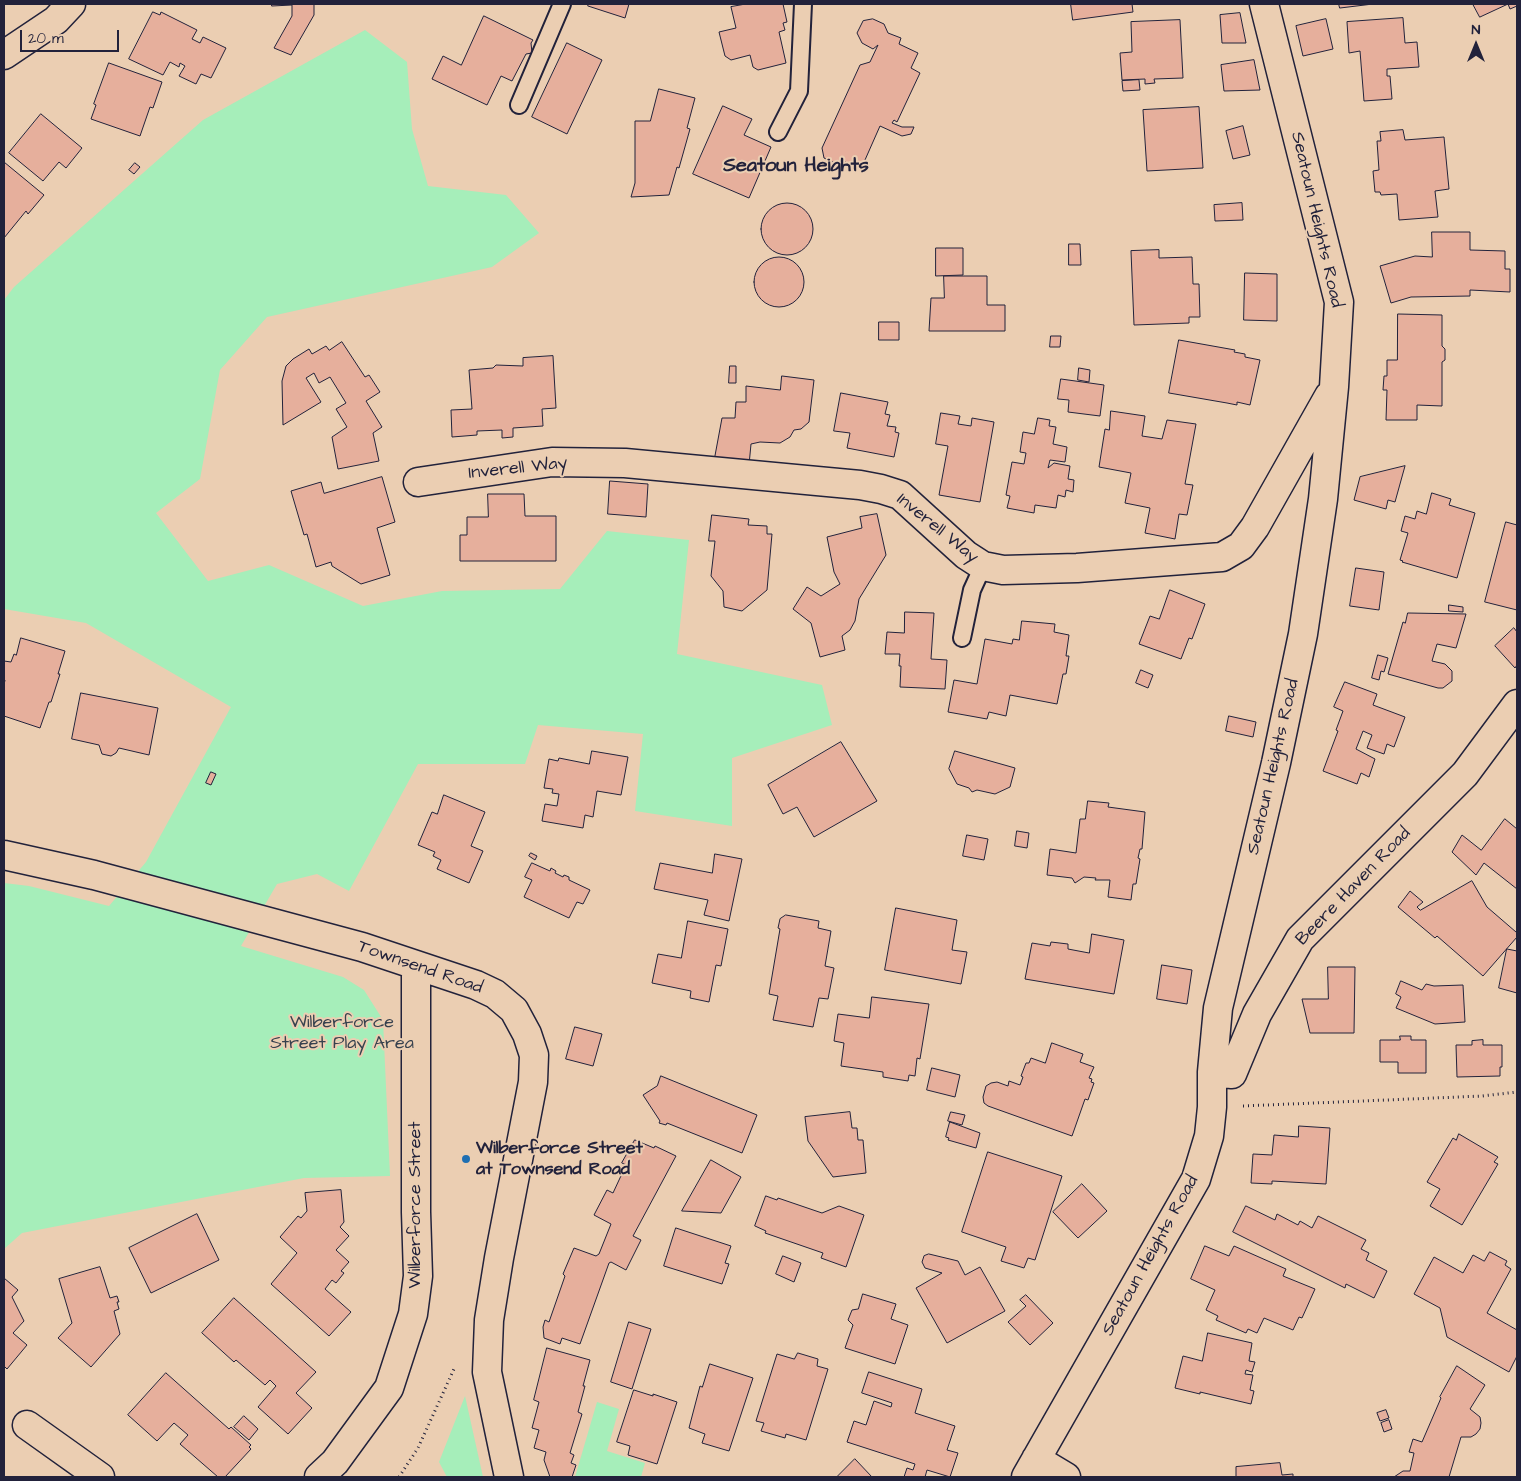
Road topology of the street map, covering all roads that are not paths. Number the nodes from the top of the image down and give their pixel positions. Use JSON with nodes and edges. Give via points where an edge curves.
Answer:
{"nodes":[{"id":1,"x":71,"y":4,"type":"edge"},
{"id":2,"x":562,"y":4,"type":"edge"},
{"id":3,"x":803,"y":4,"type":"edge"},
{"id":4,"x":1264,"y":4,"type":"edge"},
{"id":5,"x":4,"y":55,"type":"edge"},
{"id":6,"x":519,"y":105,"type":"dead end"},
{"id":7,"x":778,"y":132,"type":"dead end"},
{"id":8,"x":1334,"y":387,"type":"junction"},
{"id":9,"x":418,"y":482,"type":"dead end"},
{"id":10,"x":983,"y":566,"type":"junction"},
{"id":11,"x":962,"y":638,"type":"dead end"},
{"id":12,"x":1517,"y":704,"type":"edge"},
{"id":13,"x":4,"y":854,"type":"edge"},
{"id":14,"x":416,"y":965,"type":"junction"},
{"id":15,"x":1212,"y":1072,"type":"junction"},
{"id":16,"x":27,"y":1425,"type":"dead end"},
{"id":17,"x":1031,"y":1468,"type":"edge"},
{"id":18,"x":100,"y":1477,"type":"edge"},
{"id":19,"x":319,"y":1477,"type":"edge"},
{"id":20,"x":509,"y":1477,"type":"edge"},
{"id":21,"x":1066,"y":1477,"type":"edge"}],
"edges":[{"from":1,"to":5,"type":"street","via":[[56,20]]},
{"from":2,"to":6,"type":"lane"},
{"from":3,"to":7,"type":"lane","via":[[799,91]]},
{"from":4,"to":8,"type":"street","name":"Seatoun Heights Road","via":[[1339,302]]},
{"from":8,"to":10,"type":"street","name":"Inverell Way","via":[[1255,527],[1241,546],[1222,557],[1077,568],[1004,570]]},
{"from":8,"to":15,"type":"street","name":"Seatoun Heights Road","via":[[1323,499],[1303,634],[1218,1008]]},
{"from":9,"to":10,"type":"street","name":"Inverell Way","via":[[552,462],[624,464],[860,485],[900,495],[966,555]]},
{"from":10,"to":11,"type":"lane","via":[[972,590]]},
{"from":12,"to":15,"type":"street","name":"Beere Haven Road","via":[[1465,774],[1300,939],[1257,1014],[1232,1074]]},
{"from":13,"to":14,"type":"street","name":"Townsend Road","via":[[362,947]]},
{"from":14,"to":19,"type":"street","name":"Wilberforce Street","via":[[418,1276],[413,1314],[389,1388],[334,1462]]},
{"from":14,"to":20,"type":"street","name":"Townsend Road","via":[[494,994],[514,1010],[534,1055],[533,1082],[489,1320],[487,1372]]},
{"from":15,"to":17,"type":"street","name":"Seatoun Heights Road","via":[[1209,1136],[1196,1179]]},
{"from":16,"to":18,"type":"street"},
{"from":17,"to":21,"type":"street","name":"Seatoun Heights Road"}]}
